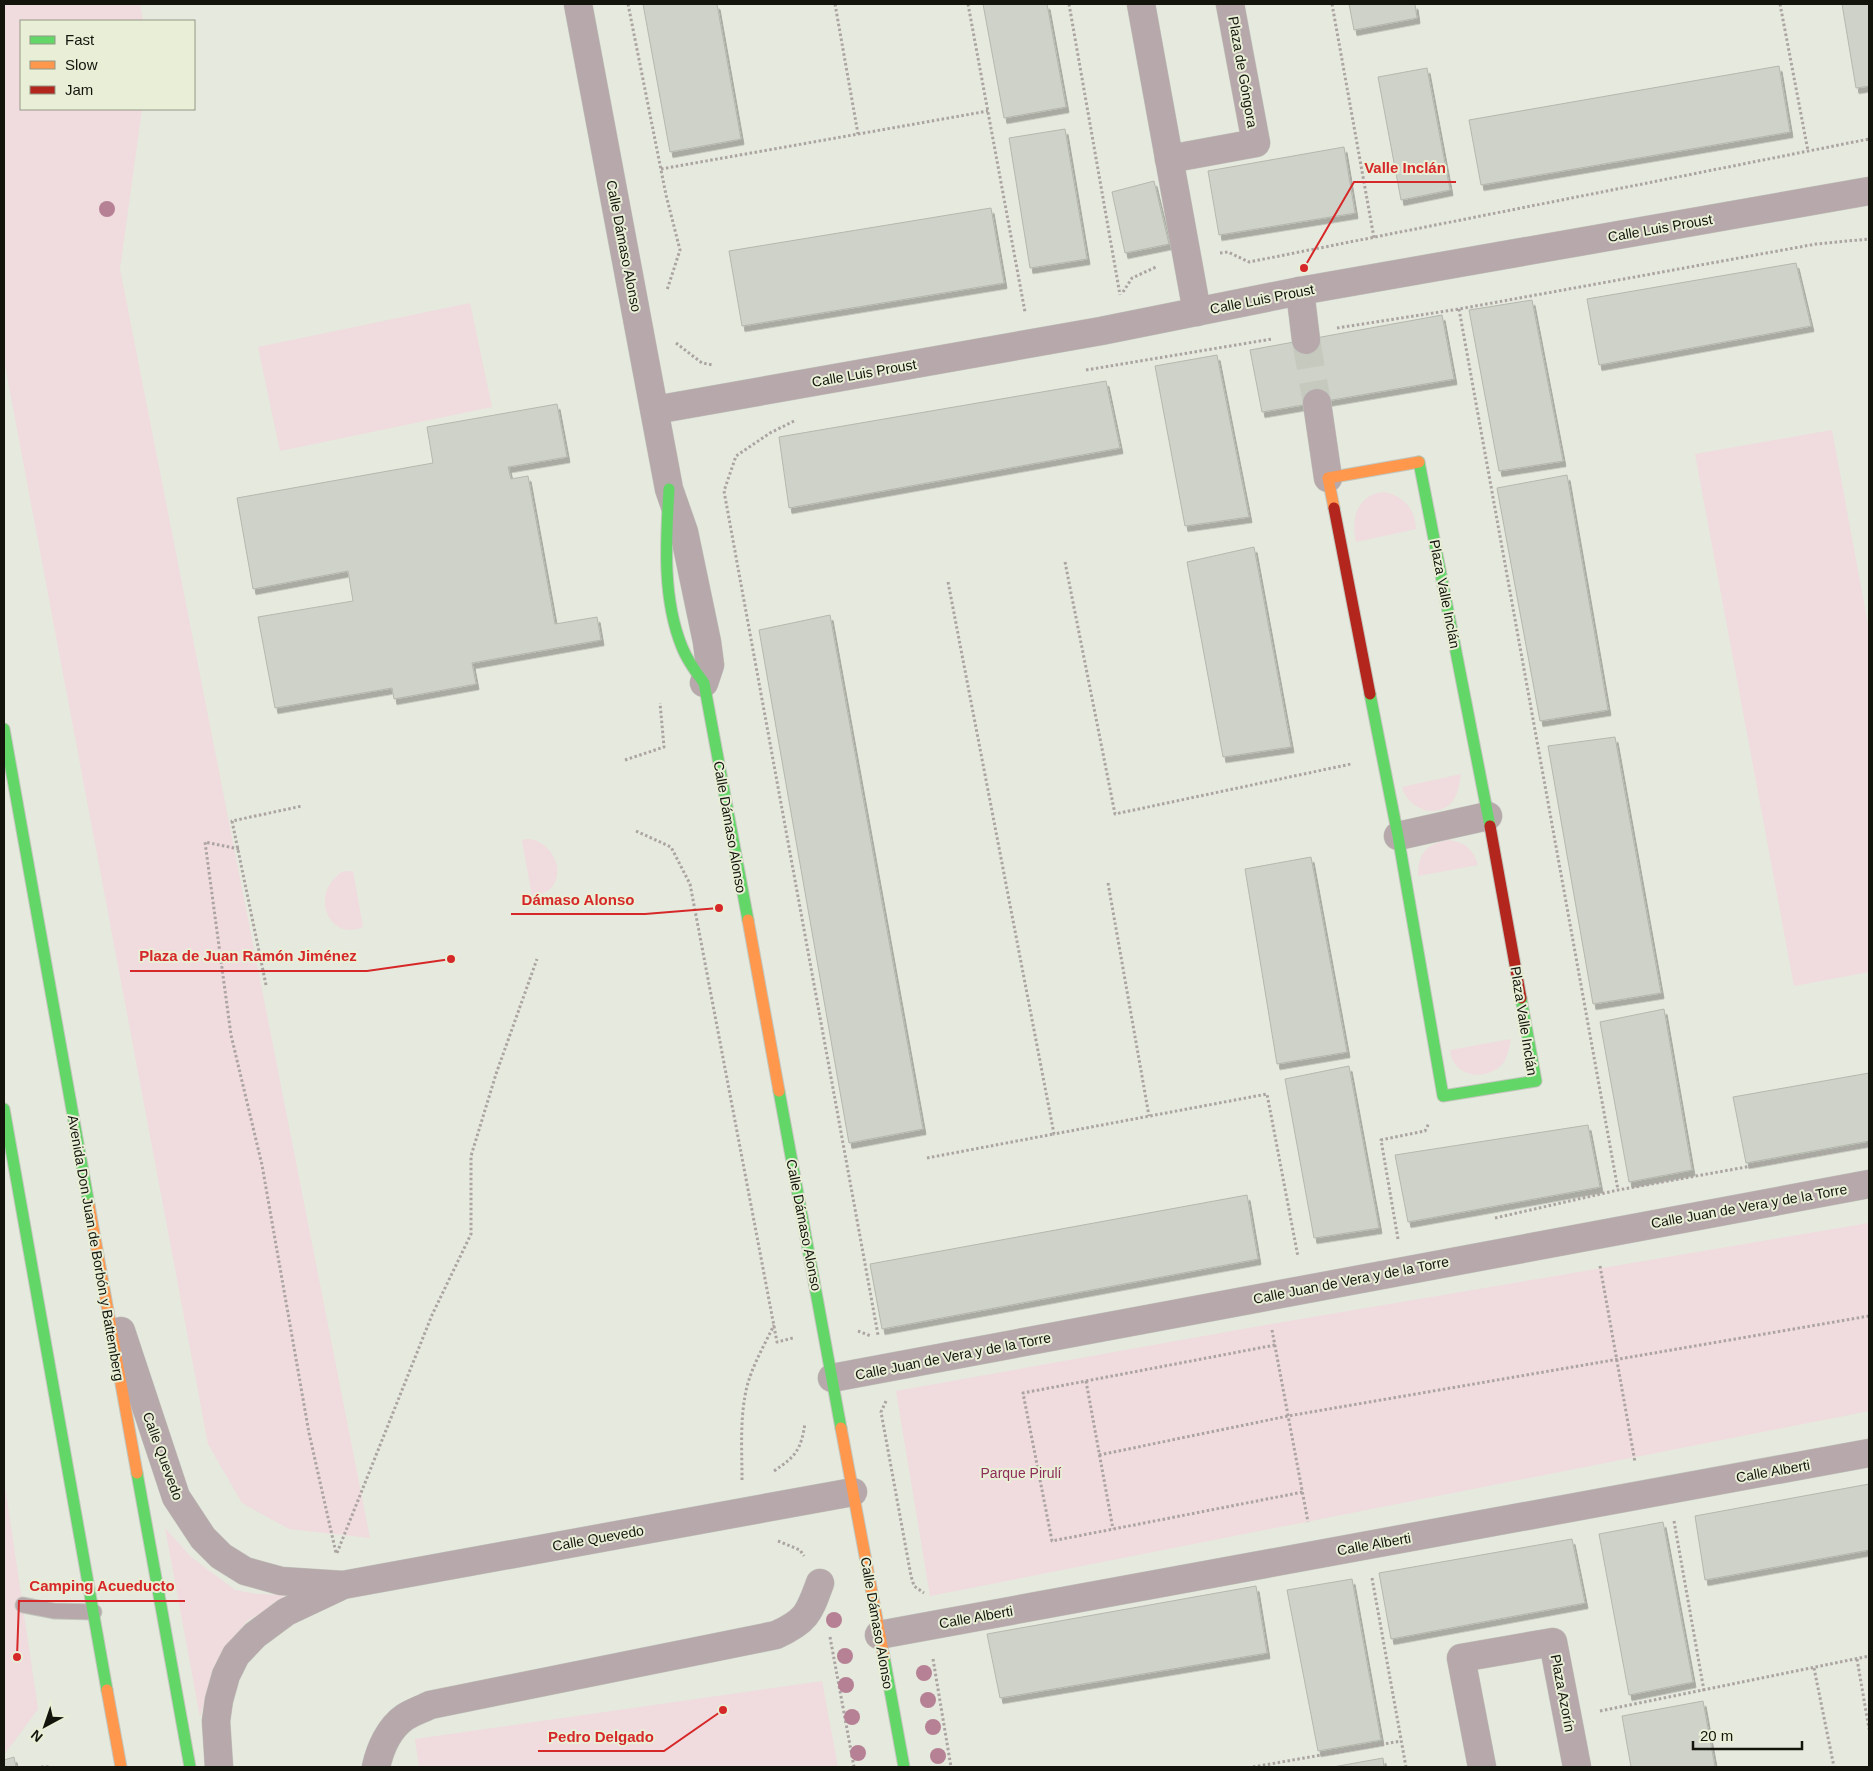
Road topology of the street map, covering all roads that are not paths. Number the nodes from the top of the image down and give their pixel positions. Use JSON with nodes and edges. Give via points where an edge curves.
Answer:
{"nodes":[{"id":1,"x":578,"y":4,"type":"edge"},
{"id":2,"x":1141,"y":4,"type":"edge"},
{"id":3,"x":1230,"y":4,"type":"edge"},
{"id":4,"x":1169,"y":158,"type":"junction"},
{"id":5,"x":1869,"y":191,"type":"edge"},
{"id":6,"x":1300,"y":290,"type":"junction"},
{"id":7,"x":1197,"y":312,"type":"junction"},
{"id":8,"x":1306,"y":340,"type":"tunnel mouth"},
{"id":9,"x":1317,"y":404,"type":"tunnel mouth"},
{"id":10,"x":655,"y":410,"type":"junction"},
{"id":11,"x":1328,"y":478,"type":"junction"},
{"id":12,"x":704,"y":682,"type":"joint"},
{"id":13,"x":4,"y":729,"type":"edge"},
{"id":14,"x":1488,"y":816,"type":"junction"},
{"id":15,"x":1398,"y":836,"type":"junction"},
{"id":16,"x":4,"y":1109,"type":"edge"},
{"id":17,"x":1869,"y":1184,"type":"edge"},
{"id":18,"x":96,"y":1252,"type":"junction"},
{"id":19,"x":832,"y":1378,"type":"junction"},
{"id":20,"x":1869,"y":1453,"type":"edge"},
{"id":21,"x":853,"y":1492,"type":"junction"},
{"id":22,"x":820,"y":1583,"type":"road end"},
{"id":23,"x":343,"y":1585,"type":"junction"},
{"id":24,"x":23,"y":1605,"type":"dead end"},
{"id":25,"x":94,"y":1612,"type":"junction"},
{"id":26,"x":879,"y":1635,"type":"junction"},
{"id":27,"x":122,"y":1767,"type":"edge"},
{"id":28,"x":190,"y":1767,"type":"edge"},
{"id":29,"x":219,"y":1767,"type":"edge"},
{"id":30,"x":376,"y":1767,"type":"edge"},
{"id":31,"x":904,"y":1767,"type":"edge"},
{"id":32,"x":1482,"y":1767,"type":"edge"},
{"id":33,"x":1577,"y":1767,"type":"edge"}],
"edges":[{"from":1,"to":10,"type":"street","name":"Calle Dámaso Alonso"},
{"from":2,"to":4,"type":"street"},
{"from":3,"to":4,"type":"street","name":"Plaza de Góngora","via":[[1256,143]]},
{"from":4,"to":7,"type":"street"},
{"from":5,"to":6,"type":"street","name":"Calle Luis Proust"},
{"from":6,"to":7,"type":"street","name":"Calle Luis Proust"},
{"from":6,"to":8,"type":"street"},
{"from":7,"to":10,"type":"street","name":"Calle Luis Proust"},
{"from":9,"to":11,"type":"street"},
{"from":10,"to":12,"type":"street","name":"Calle Dámaso Alonso","via":[[669,489],[684,532],[707,642],[710,665]]},
{"from":11,"to":14,"type":"street","name":"Plaza Valle Inclán","via":[[1419,462]]},
{"from":11,"to":15,"type":"street"},
{"from":12,"to":19,"type":"street","name":"Calle Dámaso Alonso"},
{"from":13,"to":18,"type":"street","name":"Avenida Don Juan de Borbón y Battemberg"},
{"from":14,"to":15,"type":"street"},
{"from":14,"to":15,"type":"street","name":"Plaza Valle Inclán","via":[[1536,1081],[1444,1096]]},
{"from":16,"to":25,"type":"street"},
{"from":17,"to":19,"type":"street","name":"Calle Juan de Vera y de la Torre"},
{"from":18,"to":23,"type":"street","name":"Calle Quevedo","via":[[176,1497],[203,1538],[221,1556],[245,1571],[281,1581]]},
{"from":18,"to":28,"type":"street","name":"Avenida Don Juan de Borbón y Battemberg"},
{"from":19,"to":21,"type":"street","name":"Calle Dámaso Alonso"},
{"from":20,"to":26,"type":"street","name":"Calle Alberti"},
{"from":21,"to":23,"type":"street","name":"Calle Quevedo"},
{"from":21,"to":26,"type":"street","name":"Calle Dámaso Alonso"},
{"from":22,"to":30,"type":"street","via":[[811,1610],[776,1635],[430,1705],[404,1718],[390,1732]]},
{"from":23,"to":29,"type":"street","name":"Calle Quevedo","via":[[286,1612],[255,1635],[236,1655],[219,1700],[216,1722]]},
{"from":24,"to":25,"type":"lane"},
{"from":25,"to":27,"type":"street"},
{"from":26,"to":31,"type":"street","name":"Calle Dámaso Alonso"},
{"from":32,"to":33,"type":"street","name":"Plaza Azorín","via":[[1461,1658],[1553,1642]]}]}
